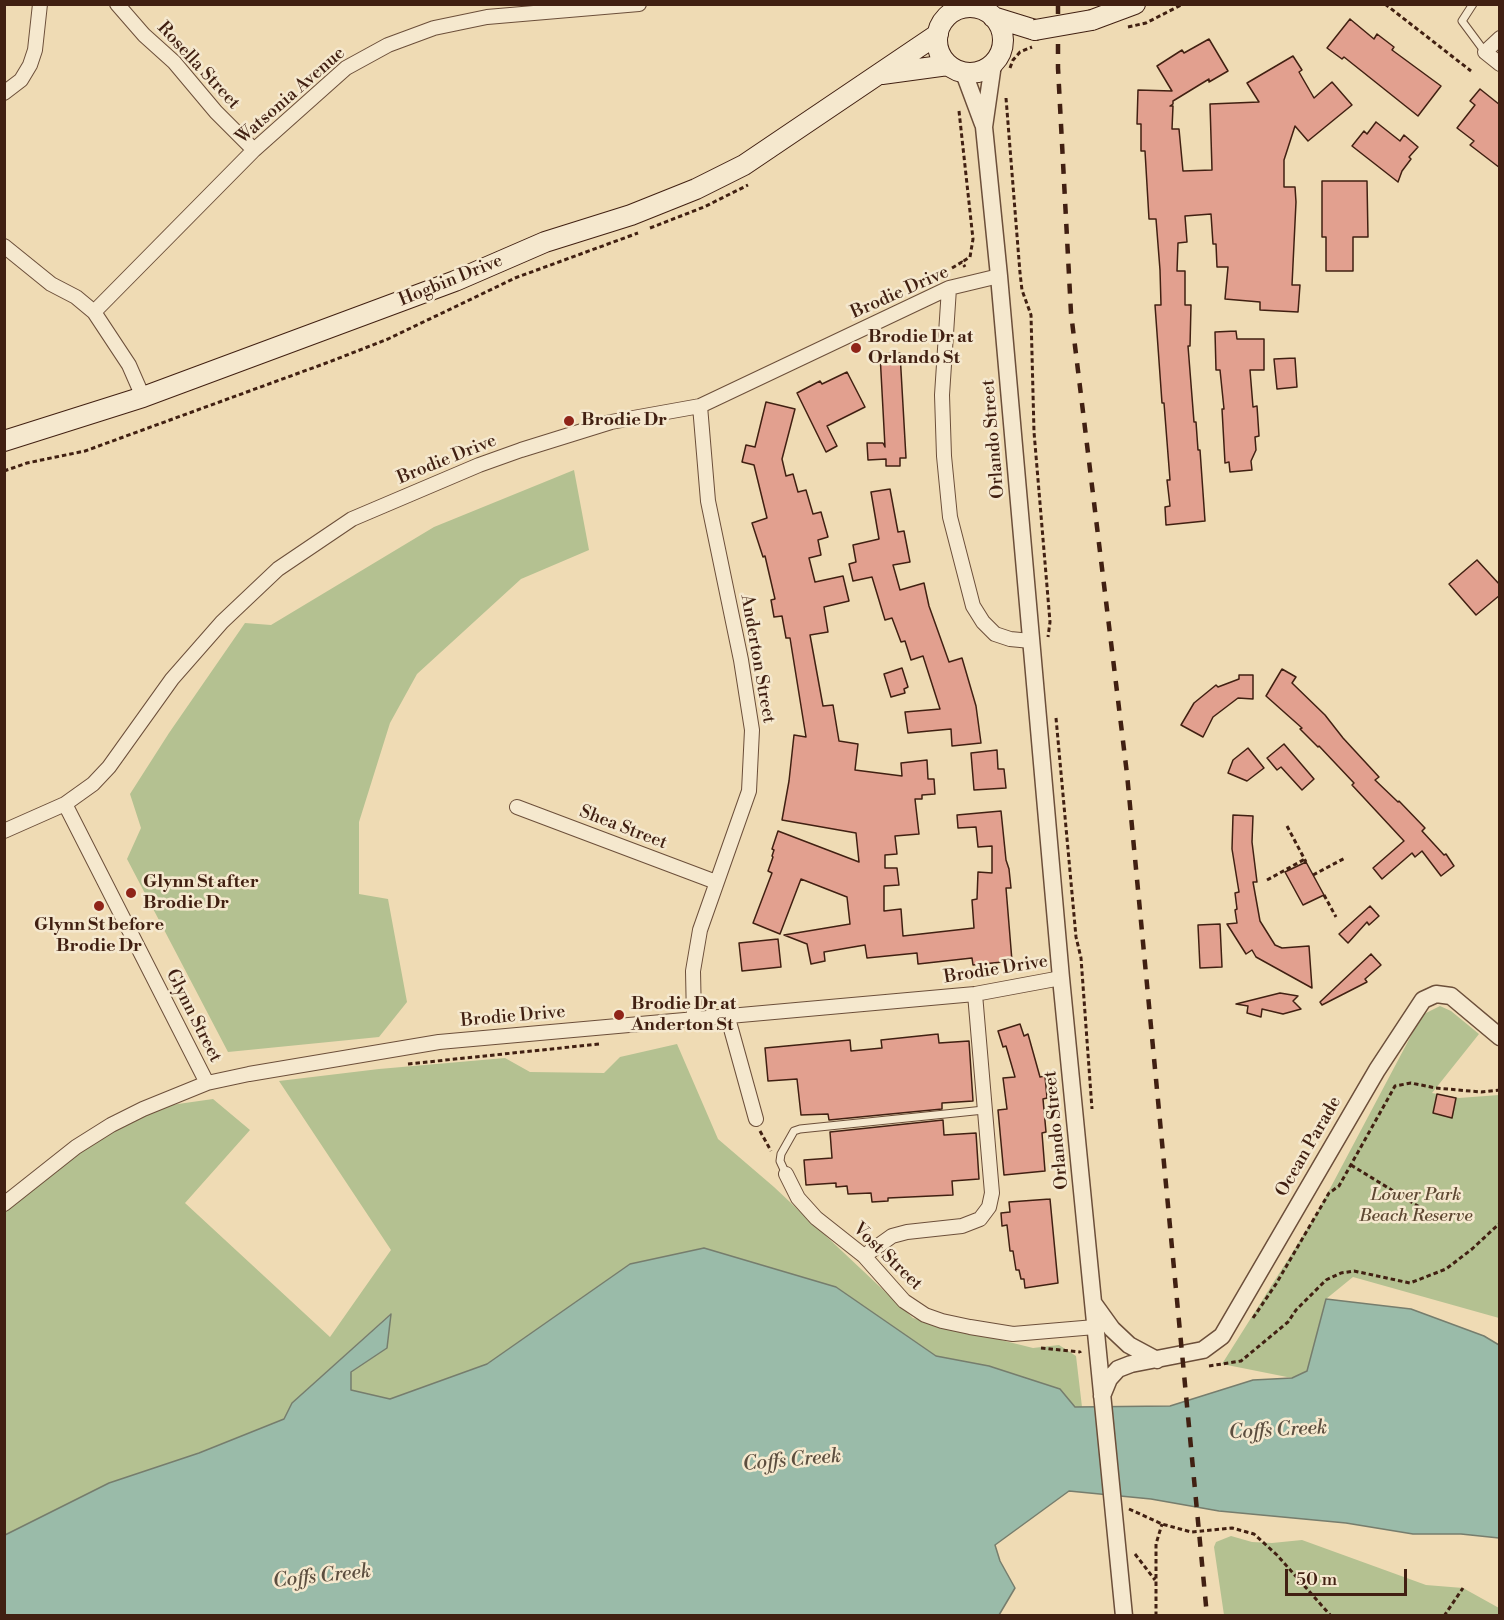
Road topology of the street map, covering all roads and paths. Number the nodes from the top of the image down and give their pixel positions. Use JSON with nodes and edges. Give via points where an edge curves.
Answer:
{"nodes":[{"id":1,"x":40,"y":4,"type":"edge"},
{"id":2,"x":117,"y":4,"type":"edge"},
{"id":3,"x":639,"y":4,"type":"edge"},
{"id":4,"x":1135,"y":4,"type":"edge"},
{"id":5,"x":1385,"y":4,"type":"edge"},
{"id":6,"x":1473,"y":4,"type":"edge"},
{"id":7,"x":608,"y":6,"type":"edge"},
{"id":8,"x":955,"y":8,"type":"edge"},
{"id":9,"x":988,"y":12,"type":"edge"},
{"id":10,"x":938,"y":34,"type":"junction"},
{"id":11,"x":1035,"y":38,"type":"junction"},
{"id":12,"x":1500,"y":38,"type":"edge"},
{"id":13,"x":1002,"y":46,"type":"junction"},
{"id":14,"x":1485,"y":52,"type":"junction"},
{"id":15,"x":993,"y":64,"type":"junction"},
{"id":16,"x":1500,"y":64,"type":"edge"},
{"id":17,"x":956,"y":69,"type":"junction"},
{"id":18,"x":1471,"y":71,"type":"dead end"},
{"id":19,"x":876,"y":75,"type":"junction"},
{"id":20,"x":1008,"y":78,"type":"dead end"},
{"id":21,"x":4,"y":93,"type":"edge"},
{"id":22,"x":1006,"y":93,"type":"dead end"},
{"id":23,"x":959,"y":107,"type":"dead end"},
{"id":24,"x":984,"y":127,"type":"junction"},
{"id":25,"x":254,"y":150,"type":"junction"},
{"id":26,"x":748,"y":185,"type":"dead end"},
{"id":27,"x":4,"y":246,"type":"edge"},
{"id":28,"x":962,"y":262,"type":"junction"},
{"id":29,"x":965,"y":267,"type":"dead end"},
{"id":30,"x":952,"y":268,"type":"dead end"},
{"id":31,"x":999,"y":276,"type":"junction"},
{"id":32,"x":949,"y":288,"type":"junction"},
{"id":33,"x":94,"y":312,"type":"junction"},
{"id":34,"x":143,"y":397,"type":"junction"},
{"id":35,"x":700,"y":406,"type":"junction"},
{"id":36,"x":4,"y":441,"type":"edge"},
{"id":37,"x":4,"y":471,"type":"edge"},
{"id":38,"x":1031,"y":641,"type":"junction"},
{"id":39,"x":1048,"y":642,"type":"dead end"},
{"id":40,"x":1056,"y":718,"type":"dead end"},
{"id":41,"x":65,"y":804,"type":"junction"},
{"id":42,"x":517,"y":807,"type":"dead end"},
{"id":43,"x":1287,"y":826,"type":"dead end"},
{"id":44,"x":4,"y":831,"type":"edge"},
{"id":45,"x":1345,"y":858,"type":"dead end"},
{"id":46,"x":1313,"y":875,"type":"dead end"},
{"id":47,"x":1267,"y":880,"type":"dead end"},
{"id":48,"x":716,"y":882,"type":"junction"},
{"id":49,"x":1324,"y":895,"type":"dead end"},
{"id":50,"x":1336,"y":917,"type":"dead end"},
{"id":51,"x":1061,"y":978,"type":"junction"},
{"id":52,"x":975,"y":994,"type":"junction"},
{"id":53,"x":728,"y":1018,"type":"junction"},
{"id":54,"x":694,"y":1019,"type":"junction"},
{"id":55,"x":1500,"y":1037,"type":"edge"},
{"id":56,"x":607,"y":1043,"type":"dead end"},
{"id":57,"x":398,"y":1065,"type":"dead end"},
{"id":58,"x":207,"y":1083,"type":"junction"},
{"id":59,"x":1500,"y":1090,"type":"edge"},
{"id":60,"x":984,"y":1110,"type":"junction"},
{"id":61,"x":1092,"y":1115,"type":"dead end"},
{"id":62,"x":757,"y":1123,"type":"joint"},
{"id":63,"x":773,"y":1154,"type":"dead end"},
{"id":64,"x":1351,"y":1165,"type":"junction"},
{"id":65,"x":786,"y":1174,"type":"joint"},
{"id":66,"x":4,"y":1183,"type":"edge"},
{"id":67,"x":9,"y":1199,"type":"edge"},
{"id":68,"x":1421,"y":1208,"type":"dead end"},
{"id":69,"x":1500,"y":1223,"type":"edge"},
{"id":70,"x":864,"y":1256,"type":"junction"},
{"id":71,"x":1094,"y":1304,"type":"junction"},
{"id":72,"x":1250,"y":1322,"type":"dead end"},
{"id":73,"x":1095,"y":1327,"type":"junction"},
{"id":74,"x":1040,"y":1347,"type":"dead end"},
{"id":75,"x":1225,"y":1353,"type":"dead end"},
{"id":76,"x":1081,"y":1359,"type":"dead end"},
{"id":77,"x":1157,"y":1360,"type":"junction"},
{"id":78,"x":1222,"y":1364,"type":"junction"},
{"id":79,"x":1201,"y":1367,"type":"dead end"},
{"id":80,"x":1101,"y":1397,"type":"junction"},
{"id":81,"x":1118,"y":1504,"type":"junction"},
{"id":82,"x":1162,"y":1524,"type":"junction"},
{"id":83,"x":1463,"y":1588,"type":"dead end"},
{"id":84,"x":1124,"y":1616,"type":"edge"},
{"id":85,"x":1156,"y":1616,"type":"edge"},
{"id":86,"x":1331,"y":1616,"type":"edge"},
{"id":87,"x":1444,"y":1616,"type":"edge"}],
"edges":[{"from":1,"to":21,"type":"street","via":[[30,65],[21,80]]},
{"from":2,"to":25,"type":"street","name":"Rosella Street"},
{"from":3,"to":7,"type":"street","name":"Watsonia Avenue"},
{"from":4,"to":11,"type":"main road","bridge":true},
{"from":5,"to":18,"type":"path"},
{"from":6,"to":14,"type":"lane","via":[[1462,21]]},
{"from":7,"to":25,"type":"street","name":"Watsonia Avenue","via":[[487,17],[434,28],[388,45],[346,68]]},
{"from":8,"to":9,"type":"main road"},
{"from":8,"to":10,"type":"main road"},
{"from":9,"to":11,"type":"main road"},
{"from":9,"to":13,"type":"main road","via":[[999,26]]},
{"from":10,"to":17,"type":"main road","via":[[939,51]]},
{"from":10,"to":19,"type":"main road","name":"Hogbin Drive"},
{"from":11,"to":13,"type":"main road"},
{"from":11,"to":20,"type":"path","via":[[1016,56]]},
{"from":12,"to":14,"type":"street"},
{"from":13,"to":15,"type":"main road"},
{"from":14,"to":16,"type":"street"},
{"from":15,"to":17,"type":"main road","via":[[975,73]]},
{"from":15,"to":24,"type":"street","name":"Orlando Street"},
{"from":17,"to":19,"type":"main road","name":"Hogbin Drive"},
{"from":17,"to":24,"type":"street","name":"Orlando Street"},
{"from":19,"to":34,"type":"main road","name":"Hogbin Drive","via":[[744,165],[696,189],[631,215],[545,242],[455,281]]},
{"from":22,"to":39,"type":"path","via":[[1021,282],[1031,315],[1034,432],[1050,622]]},
{"from":23,"to":28,"type":"path","via":[[973,239],[970,257]]},
{"from":24,"to":31,"type":"street","name":"Orlando Street"},
{"from":25,"to":33,"type":"street","name":"Watsonia Avenue"},
{"from":26,"to":37,"type":"path","via":[[704,207],[515,278],[388,339],[329,362],[85,451]]},
{"from":27,"to":33,"type":"street"},
{"from":28,"to":29,"type":"path"},
{"from":28,"to":30,"type":"path"},
{"from":31,"to":32,"type":"street","name":"Brodie Drive"},
{"from":31,"to":38,"type":"street","name":"Orlando Street"},
{"from":32,"to":35,"type":"street","name":"Brodie Drive"},
{"from":32,"to":38,"type":"street","via":[[942,395],[950,517],[974,606],[983,622],[995,634]]},
{"from":33,"to":34,"type":"street","via":[[129,365]]},
{"from":34,"to":36,"type":"main road","name":"Hogbin Drive"},
{"from":35,"to":41,"type":"street","name":"Brodie Drive","via":[[611,422],[520,450],[352,519],[278,569],[222,622],[172,679],[109,767]]},
{"from":35,"to":48,"type":"street","name":"Anderton Street","via":[[708,501],[752,730],[749,791]]},
{"from":38,"to":51,"type":"street","name":"Orlando Street"},
{"from":40,"to":61,"type":"path","via":[[1081,958]]},
{"from":41,"to":44,"type":"street","name":"Brodie Drive"},
{"from":41,"to":58,"type":"street","name":"Glynn Street"},
{"from":42,"to":48,"type":"street","name":"Shea Street"},
{"from":43,"to":47,"type":"path","via":[[1305,860]]},
{"from":45,"to":46,"type":"path"},
{"from":48,"to":54,"type":"street","name":"Anderton Street","via":[[700,930],[693,971]]},
{"from":49,"to":50,"type":"path"},
{"from":51,"to":52,"type":"street","name":"Brodie Drive"},
{"from":51,"to":71,"type":"street","name":"Orlando Street"},
{"from":52,"to":53,"type":"street","name":"Brodie Drive"},
{"from":52,"to":60,"type":"street"},
{"from":53,"to":54,"type":"street","name":"Brodie Drive"},
{"from":53,"to":62,"type":"street"},
{"from":54,"to":58,"type":"street","name":"Brodie Drive","via":[[439,1042]]},
{"from":55,"to":77,"type":"street","name":"Ocean Parade","via":[[1451,996],[1436,994],[1423,1000],[1377,1070],[1222,1336],[1203,1350]]},
{"from":56,"to":57,"type":"path"},
{"from":58,"to":67,"type":"street","name":"Brodie Drive","via":[[111,1125]]},
{"from":59,"to":64,"type":"path","via":[[1481,1092],[1411,1083],[1395,1086]]},
{"from":60,"to":65,"type":"lane","via":[[794,1131],[780,1161]]},
{"from":60,"to":70,"type":"street","via":[[992,1193],[989,1207],[980,1219],[962,1226],[892,1236]]},
{"from":62,"to":63,"type":"path"},
{"from":64,"to":68,"type":"path"},
{"from":64,"to":72,"type":"path","via":[[1339,1186],[1329,1193]]},
{"from":65,"to":70,"type":"street","name":"Vost Street","via":[[798,1198],[816,1218]]},
{"from":66,"to":67,"type":"street"},
{"from":69,"to":78,"type":"path","via":[[1446,1269],[1410,1283],[1354,1271],[1341,1273],[1326,1281],[1288,1322],[1241,1361]]},
{"from":70,"to":73,"type":"street","name":"Vost Street","via":[[904,1301],[942,1321],[1013,1334]]},
{"from":71,"to":73,"type":"street","name":"Orlando Street"},
{"from":71,"to":77,"type":"street","via":[[1129,1346]]},
{"from":73,"to":80,"type":"street","name":"Orlando Street"},
{"from":74,"to":76,"type":"path","via":[[1080,1352]]},
{"from":75,"to":78,"type":"path"},
{"from":77,"to":80,"type":"street","name":"Ocean Parade","via":[[1118,1369]]},
{"from":78,"to":79,"type":"path"},
{"from":80,"to":81,"type":"street","name":"Orlando Street"},
{"from":81,"to":82,"type":"path"},
{"from":81,"to":84,"type":"street","name":"Orlando Street"},
{"from":82,"to":85,"type":"path","via":[[1156,1544]]},
{"from":82,"to":86,"type":"path","via":[[1191,1532],[1232,1528],[1254,1534]]},
{"from":83,"to":87,"type":"path"}]}
